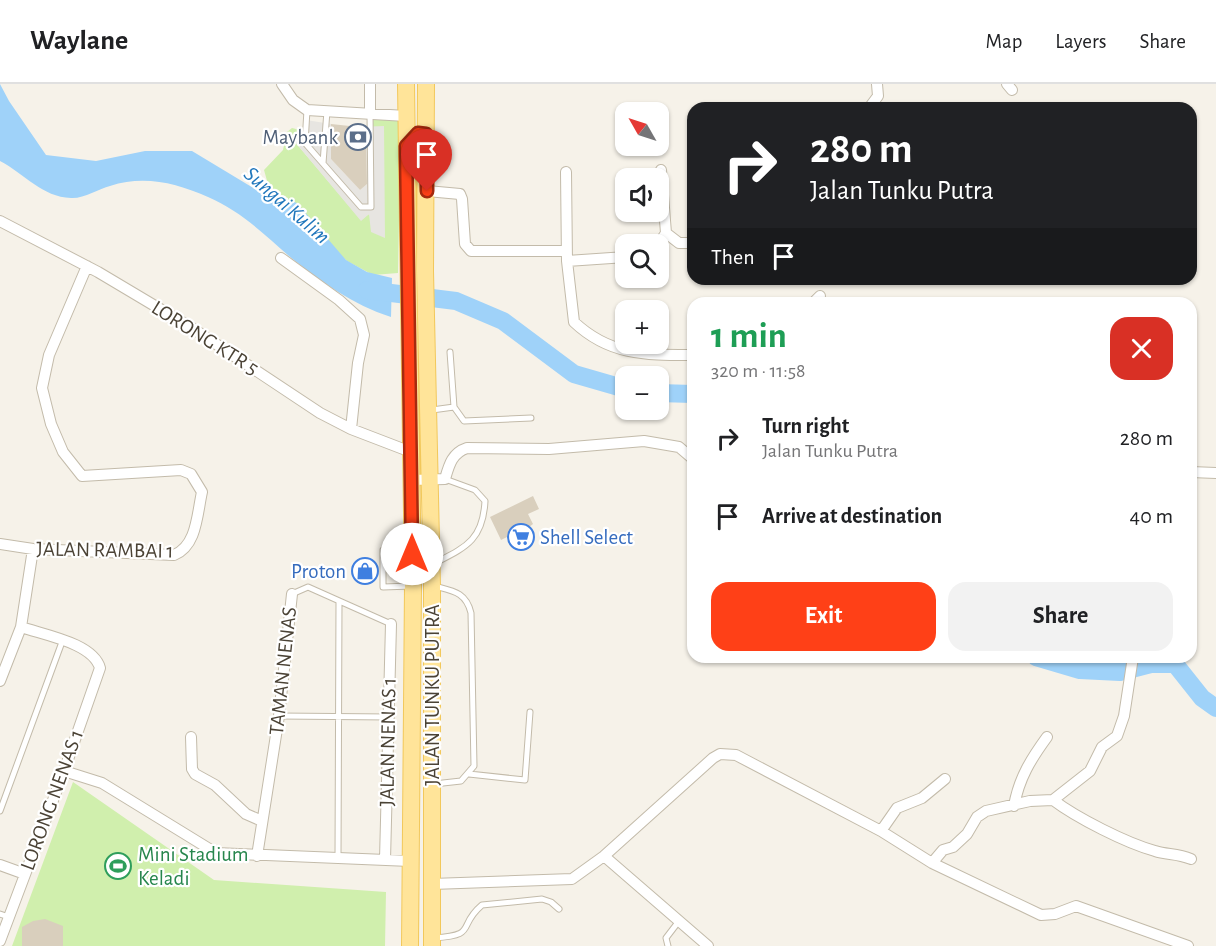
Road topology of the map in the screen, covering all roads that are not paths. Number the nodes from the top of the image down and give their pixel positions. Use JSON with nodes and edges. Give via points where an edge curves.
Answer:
{"nodes":[{"id":1,"x":282,"y":84,"type":"edge"},
{"id":2,"x":370,"y":84,"type":"edge"},
{"id":3,"x":406,"y":84,"type":"edge"},
{"id":4,"x":877,"y":84,"type":"edge"},
{"id":5,"x":426,"y":89,"type":"edge"},
{"id":6,"x":874,"y":102,"type":"edge"},
{"id":7,"x":307,"y":110,"type":"junction"},
{"id":8,"x":327,"y":111,"type":"junction"},
{"id":9,"x":370,"y":114,"type":"junction"},
{"id":10,"x":406,"y":116,"type":"junction"},
{"id":11,"x":426,"y":134,"type":"junction"},
{"id":12,"x":406,"y":146,"type":"junction"},
{"id":13,"x":323,"y":164,"type":"junction"},
{"id":14,"x":566,"y":172,"type":"dead end"},
{"id":15,"x":427,"y":191,"type":"junction"},
{"id":16,"x":0,"y":221,"type":"edge"},
{"id":17,"x":665,"y":222,"type":"edge"},
{"id":18,"x":666,"y":233,"type":"joint"},
{"id":19,"x":687,"y":243,"type":"edge"},
{"id":20,"x":567,"y":256,"type":"junction"},
{"id":21,"x":615,"y":257,"type":"edge"},
{"id":22,"x":281,"y":258,"type":"dead end"},
{"id":23,"x":87,"y":267,"type":"junction"},
{"id":24,"x":450,"y":352,"type":"dead end"},
{"id":25,"x":687,"y":354,"type":"edge"},
{"id":26,"x":454,"y":407,"type":"junction"},
{"id":27,"x":428,"y":411,"type":"junction"},
{"id":28,"x":531,"y":418,"type":"dead end"},
{"id":29,"x":351,"y":429,"type":"junction"},
{"id":30,"x":411,"y":452,"type":"junction"},
{"id":31,"x":687,"y":454,"type":"edge"},
{"id":32,"x":1197,"y":472,"type":"edge"},
{"id":33,"x":1216,"y":473,"type":"edge"},
{"id":34,"x":412,"y":480,"type":"junction"},
{"id":35,"x":437,"y":480,"type":"junction"},
{"id":36,"x":0,"y":544,"type":"edge"},
{"id":37,"x":33,"y":549,"type":"junction"},
{"id":38,"x":383,"y":550,"type":"dead end"},
{"id":39,"x":432,"y":564,"type":"junction"},
{"id":40,"x":413,"y":586,"type":"junction"},
{"id":41,"x":432,"y":586,"type":"junction"},
{"id":42,"x":292,"y":594,"type":"joint"},
{"id":43,"x":339,"y":602,"type":"junction"},
{"id":44,"x":391,"y":624,"type":"joint"},
{"id":45,"x":21,"y":627,"type":"junction"},
{"id":46,"x":62,"y":642,"type":"junction"},
{"id":47,"x":1132,"y":663,"type":"edge"},
{"id":48,"x":0,"y":681,"type":"edge"},
{"id":49,"x":530,"y":712,"type":"dead end"},
{"id":50,"x":279,"y":716,"type":"junction"},
{"id":51,"x":338,"y":716,"type":"junction"},
{"id":52,"x":389,"y":717,"type":"junction"},
{"id":53,"x":191,"y":737,"type":"dead end"},
{"id":54,"x":1047,"y":737,"type":"dead end"},
{"id":55,"x":64,"y":771,"type":"junction"},
{"id":56,"x":469,"y":774,"type":"junction"},
{"id":57,"x":945,"y":779,"type":"dead end"},
{"id":58,"x":432,"y":784,"type":"junction"},
{"id":59,"x":1053,"y":800,"type":"junction"},
{"id":60,"x":1014,"y":806,"type":"junction"},
{"id":61,"x":0,"y":811,"type":"edge"},
{"id":62,"x":262,"y":821,"type":"junction"},
{"id":63,"x":431,"y":829,"type":"junction"},
{"id":64,"x":881,"y":831,"type":"junction"},
{"id":65,"x":256,"y":856,"type":"junction"},
{"id":66,"x":604,"y":856,"type":"junction"},
{"id":67,"x":1191,"y":859,"type":"dead end"},
{"id":68,"x":338,"y":860,"type":"junction"},
{"id":69,"x":385,"y":860,"type":"junction"},
{"id":70,"x":410,"y":861,"type":"junction"},
{"id":71,"x":932,"y":863,"type":"junction"},
{"id":72,"x":0,"y":865,"type":"edge"},
{"id":73,"x":25,"y":874,"type":"junction"},
{"id":74,"x":432,"y":890,"type":"junction"},
{"id":75,"x":559,"y":909,"type":"dead end"},
{"id":76,"x":4,"y":916,"type":"edge"},
{"id":77,"x":679,"y":921,"type":"junction"},
{"id":78,"x":0,"y":941,"type":"edge"},
{"id":79,"x":432,"y":942,"type":"edge"},
{"id":80,"x":410,"y":946,"type":"edge"},
{"id":81,"x":668,"y":946,"type":"edge"},
{"id":82,"x":708,"y":946,"type":"edge"},
{"id":83,"x":1188,"y":946,"type":"edge"}],
"edges":[{"from":1,"to":7,"type":"street"},
{"from":2,"to":9,"type":"street"},
{"from":3,"to":10,"type":"main road","name":"JALAN TUNKU PUTRA"},
{"from":4,"to":6,"type":"street","via":[[878,96]]},
{"from":5,"to":10,"type":"main road","via":[[414,113]]},
{"from":5,"to":11,"type":"main road","name":"JALAN TUNKU PUTRA"},
{"from":7,"to":8,"type":"street"},
{"from":7,"to":13,"type":"lane","via":[[305,143]]},
{"from":8,"to":9,"type":"street"},
{"from":8,"to":13,"type":"lane"},
{"from":9,"to":10,"type":"street"},
{"from":9,"to":13,"type":"lane","via":[[371,207],[361,207]]},
{"from":10,"to":12,"type":"main road","name":"JALAN TUNKU PUTRA"},
{"from":11,"to":12,"type":"main road","via":[[414,134]]},
{"from":11,"to":15,"type":"main road","name":"JALAN TUNKU PUTRA"},
{"from":12,"to":30,"type":"main road","name":"JALAN TUNKU PUTRA"},
{"from":14,"to":20,"type":"street"},
{"from":15,"to":20,"type":"street","via":[[460,194],[465,244],[471,251]]},
{"from":15,"to":27,"type":"main road","name":"JALAN TUNKU PUTRA"},
{"from":16,"to":23,"type":"street","name":"LORONG KTR 5"},
{"from":17,"to":18,"type":"street"},
{"from":18,"to":19,"type":"street","via":[[679,243]]},
{"from":20,"to":21,"type":"street"},
{"from":20,"to":25,"type":"street","via":[[572,317],[579,327],[620,351]]},
{"from":22,"to":29,"type":"street","via":[[360,319],[364,335]]},
{"from":23,"to":29,"type":"street","name":"LORONG KTR 5"},
{"from":23,"to":37,"type":"street","name":"JALAN RAMBAI 1","via":[[49,355],[42,388],[63,452],[82,476],[181,470],[190,474],[202,492],[191,543],[174,555]]},
{"from":24,"to":26,"type":"lane"},
{"from":26,"to":27,"type":"lane"},
{"from":26,"to":28,"type":"lane","via":[[464,421]]},
{"from":27,"to":35,"type":"main road","name":"JALAN TUNKU PUTRA"},
{"from":29,"to":30,"type":"street","name":"LORONG KTR 5"},
{"from":30,"to":34,"type":"main road","name":"JALAN TUNKU PUTRA"},
{"from":31,"to":35,"type":"street","via":[[679,447],[644,441],[549,448],[467,448],[457,452]]},
{"from":32,"to":33,"type":"street"},
{"from":34,"to":35,"type":"street"},
{"from":34,"to":40,"type":"main road","name":"JALAN TUNKU PUTRA"},
{"from":35,"to":39,"type":"main road","name":"JALAN TUNKU PUTRA"},
{"from":35,"to":39,"type":"lane","via":[[475,490],[485,501],[485,512],[471,542]]},
{"from":36,"to":37,"type":"street","name":"JALAN RAMBAI 1"},
{"from":37,"to":45,"type":"street"},
{"from":38,"to":40,"type":"lane","via":[[383,587]]},
{"from":39,"to":41,"type":"main road","name":"JALAN TUNKU PUTRA"},
{"from":40,"to":70,"type":"main road","name":"JALAN TUNKU PUTRA"},
{"from":41,"to":56,"type":"lane","via":[[461,593],[471,613],[474,766]]},
{"from":41,"to":58,"type":"main road","name":"JALAN TUNKU PUTRA"},
{"from":42,"to":43,"type":"lane","name":"TAMAN NENAS","via":[[308,587]]},
{"from":42,"to":50,"type":"street","name":"TAMAN NENAS"},
{"from":43,"to":44,"type":"lane","name":"TAMAN NENAS"},
{"from":43,"to":51,"type":"lane"},
{"from":44,"to":52,"type":"street","name":"JALAN NENAS 1"},
{"from":45,"to":46,"type":"street"},
{"from":45,"to":48,"type":"street"},
{"from":46,"to":55,"type":"street","name":"LORONG NENAS 1","via":[[88,650],[97,658],[100,669]]},
{"from":46,"to":61,"type":"lane"},
{"from":47,"to":59,"type":"street","via":[[1124,716],[1116,736],[1102,747],[1090,771]]},
{"from":49,"to":56,"type":"lane","via":[[525,780]]},
{"from":50,"to":51,"type":"lane"},
{"from":50,"to":62,"type":"street","name":"TAMAN NENAS"},
{"from":51,"to":52,"type":"lane"},
{"from":51,"to":68,"type":"lane"},
{"from":52,"to":69,"type":"street","name":"JALAN NENAS 1"},
{"from":53,"to":62,"type":"street","via":[[195,774],[222,790],[246,814]]},
{"from":54,"to":60,"type":"street","via":[[1026,766]]},
{"from":55,"to":65,"type":"street","via":[[102,783],[216,853]]},
{"from":55,"to":73,"type":"street","name":"LORONG NENAS 1"},
{"from":56,"to":58,"type":"lane","via":[[461,781]]},
{"from":57,"to":64,"type":"street","via":[[922,798],[897,808]]},
{"from":58,"to":63,"type":"main road","name":"JALAN TUNKU PUTRA"},
{"from":59,"to":60,"type":"street"},
{"from":59,"to":67,"type":"street","via":[[1072,814],[1156,852],[1175,852]]},
{"from":60,"to":71,"type":"street","via":[[986,811],[977,817],[966,834]]},
{"from":62,"to":65,"type":"street","name":"TAMAN NENAS"},
{"from":63,"to":70,"type":"main road","via":[[423,849]]},
{"from":63,"to":74,"type":"main road","name":"JALAN TUNKU PUTRA"},
{"from":64,"to":66,"type":"street","via":[[736,755],[720,754]]},
{"from":64,"to":71,"type":"street"},
{"from":65,"to":68,"type":"street"},
{"from":66,"to":74,"type":"street","via":[[572,879]]},
{"from":66,"to":77,"type":"street"},
{"from":68,"to":69,"type":"street"},
{"from":69,"to":70,"type":"street"},
{"from":70,"to":74,"type":"main road","via":[[421,870]]},
{"from":70,"to":80,"type":"main road","name":"JALAN TUNKU PUTRA"},
{"from":71,"to":83,"type":"street","via":[[1041,915],[1076,906]]},
{"from":72,"to":73,"type":"street"},
{"from":73,"to":76,"type":"street","name":"LORONG NENAS 1"},
{"from":74,"to":79,"type":"main road","name":"JALAN TUNKU PUTRA"},
{"from":75,"to":79,"type":"lane","via":[[542,899],[482,905],[464,932]]},
{"from":76,"to":78,"type":"street","name":"LORONG NENAS 1"},
{"from":77,"to":81,"type":"lane","via":[[666,938]]},
{"from":77,"to":82,"type":"street"}]}
